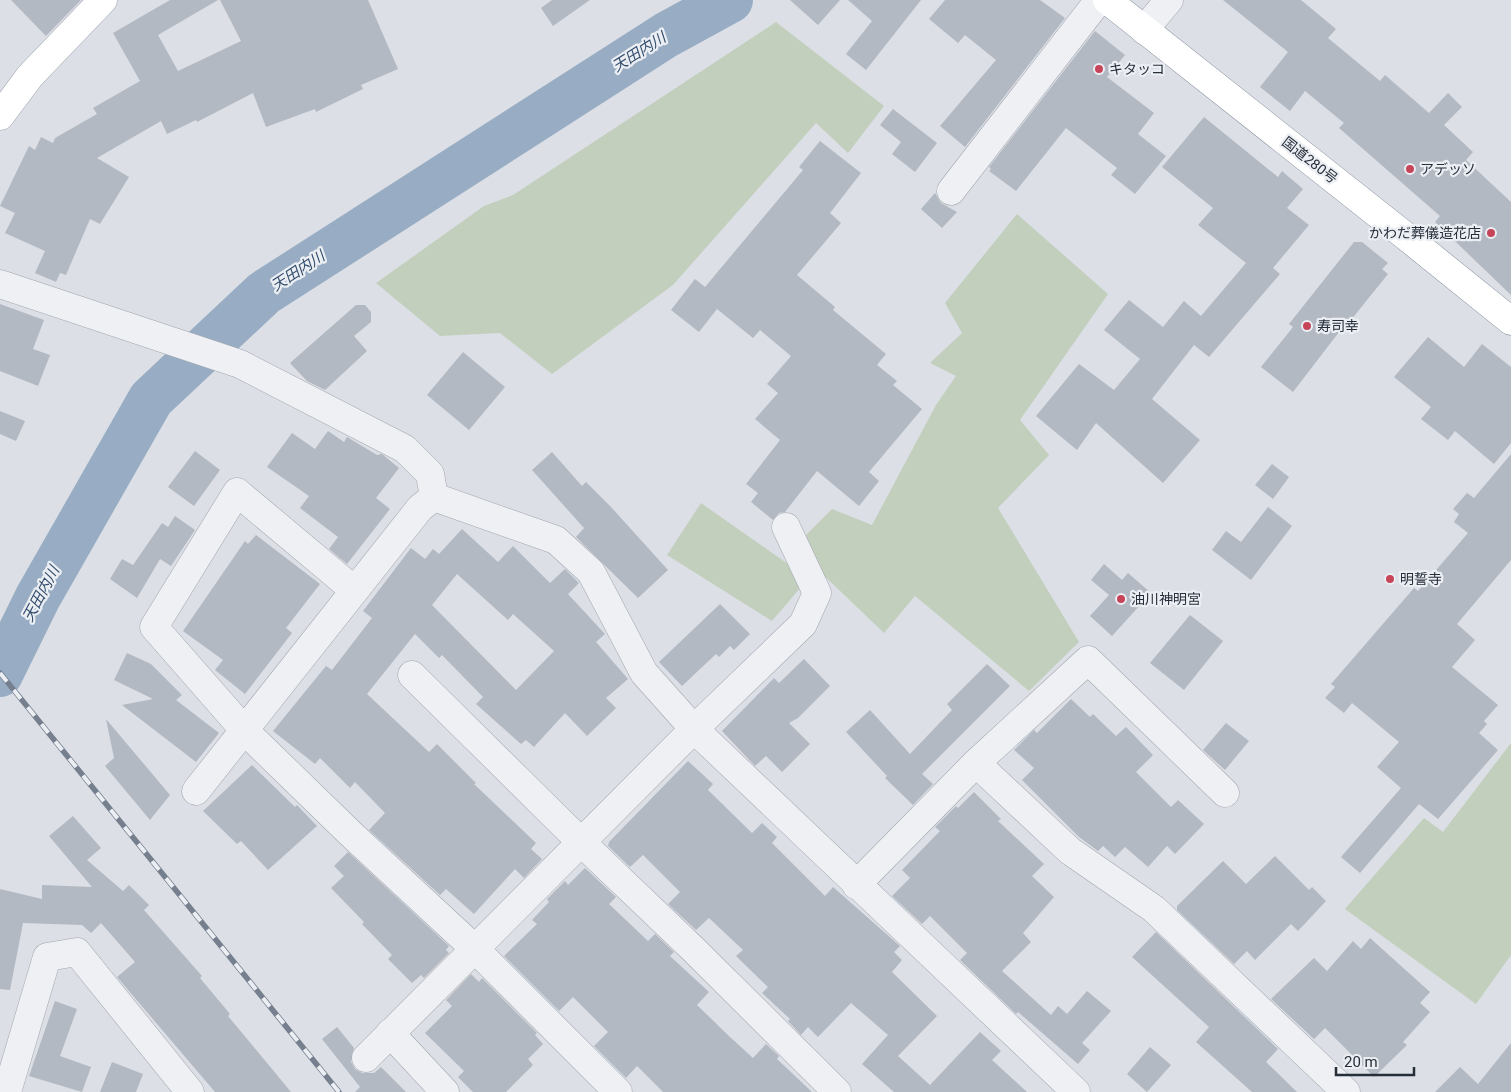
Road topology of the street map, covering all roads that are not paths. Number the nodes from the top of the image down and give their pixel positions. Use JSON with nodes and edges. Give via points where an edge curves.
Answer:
{"nodes":[{"id":1,"x":103,"y":0,"type":"edge"},
{"id":2,"x":1099,"y":0,"type":"edge"},
{"id":3,"x":1107,"y":0,"type":"edge"},
{"id":4,"x":1169,"y":0,"type":"edge"},
{"id":5,"x":1144,"y":30,"type":"junction"},
{"id":6,"x":0,"y":116,"type":"edge"},
{"id":7,"x":951,"y":191,"type":"dead end"},
{"id":8,"x":0,"y":284,"type":"edge"},
{"id":9,"x":1511,"y":322,"type":"edge"},
{"id":10,"x":434,"y":497,"type":"junction"},
{"id":11,"x":786,"y":527,"type":"dead end"},
{"id":12,"x":354,"y":590,"type":"junction"},
{"id":13,"x":412,"y":675,"type":"dead end"},
{"id":14,"x":694,"y":729,"type":"junction"},
{"id":15,"x":245,"y":731,"type":"junction"},
{"id":16,"x":976,"y":762,"type":"junction"},
{"id":17,"x":196,"y":791,"type":"dead end"},
{"id":18,"x":1224,"y":793,"type":"dead end"},
{"id":19,"x":582,"y":843,"type":"junction"},
{"id":20,"x":856,"y":885,"type":"junction"},
{"id":21,"x":475,"y":949,"type":"junction"},
{"id":22,"x":390,"y":1033,"type":"junction"},
{"id":23,"x":366,"y":1058,"type":"dead end"},
{"id":24,"x":7,"y":1092,"type":"edge"},
{"id":25,"x":190,"y":1092,"type":"edge"},
{"id":26,"x":445,"y":1092,"type":"edge"},
{"id":27,"x":618,"y":1092,"type":"edge"},
{"id":28,"x":837,"y":1092,"type":"edge"},
{"id":29,"x":1076,"y":1092,"type":"edge"},
{"id":30,"x":1346,"y":1092,"type":"edge"}],
"edges":[{"from":1,"to":6,"type":"main road","via":[[30,76]]},
{"from":2,"to":7,"type":"street"},
{"from":3,"to":5,"type":"main road","name":"国道280号"},
{"from":4,"to":5,"type":"street"},
{"from":5,"to":9,"type":"main road","name":"国道280号"},
{"from":8,"to":10,"type":"street","via":[[240,364],[405,449],[430,474]]},
{"from":10,"to":12,"type":"street","via":[[420,508]]},
{"from":10,"to":14,"type":"street","via":[[556,540],[563,546],[591,572],[644,673]]},
{"from":11,"to":14,"type":"street","via":[[818,593],[804,624]]},
{"from":12,"to":15,"type":"street"},
{"from":12,"to":15,"type":"street","via":[[237,492],[154,627]]},
{"from":13,"to":19,"type":"street"},
{"from":14,"to":19,"type":"street"},
{"from":14,"to":20,"type":"street"},
{"from":15,"to":17,"type":"street"},
{"from":15,"to":21,"type":"street"},
{"from":16,"to":18,"type":"street","via":[[1088,660]]},
{"from":16,"to":20,"type":"street"},
{"from":16,"to":30,"type":"street","via":[[1070,851],[1154,909]]},
{"from":19,"to":21,"type":"street"},
{"from":19,"to":28,"type":"street"},
{"from":20,"to":29,"type":"street"},
{"from":21,"to":22,"type":"street"},
{"from":21,"to":27,"type":"street"},
{"from":22,"to":23,"type":"street"},
{"from":22,"to":26,"type":"street"},
{"from":24,"to":25,"type":"street","via":[[47,957],[77,952]]}]}
